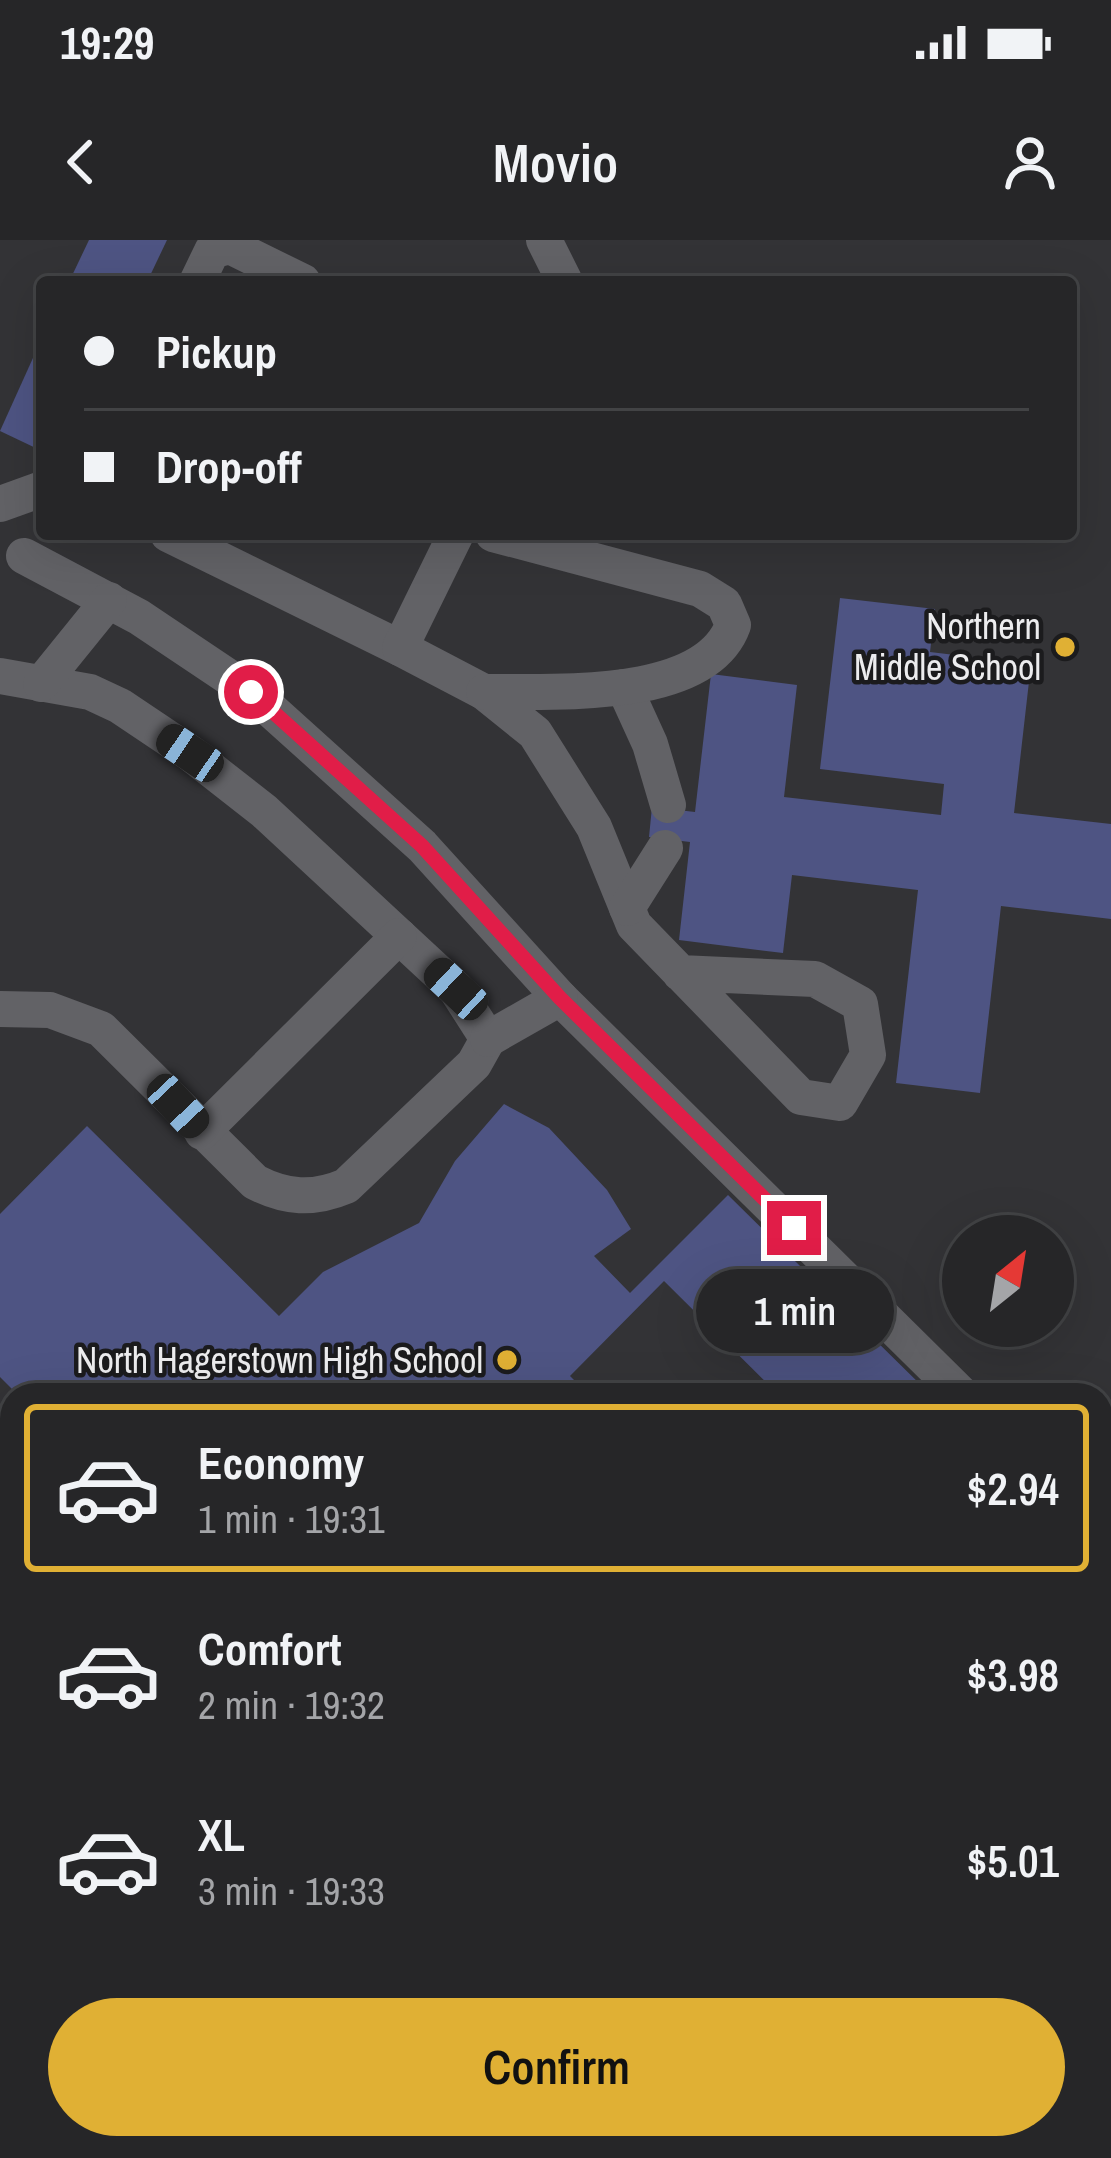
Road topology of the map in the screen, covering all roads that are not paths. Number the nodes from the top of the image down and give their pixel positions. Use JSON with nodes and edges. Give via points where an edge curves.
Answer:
{"nodes":[{"id":1,"x":544,"y":240,"type":"edge"},
{"id":2,"x":200,"y":276,"type":"edge"},
{"id":3,"x":291,"y":276,"type":"edge"},
{"id":4,"x":562,"y":276,"type":"edge"},
{"id":5,"x":36,"y":491,"type":"edge"},
{"id":6,"x":0,"y":504,"type":"edge"},
{"id":7,"x":180,"y":540,"type":"edge"},
{"id":8,"x":453,"y":540,"type":"edge"},
{"id":9,"x":516,"y":540,"type":"edge"},
{"id":10,"x":24,"y":556,"type":"dead end"},
{"id":11,"x":109,"y":600,"type":"junction"},
{"id":12,"x":400,"y":648,"type":"junction"},
{"id":13,"x":0,"y":676,"type":"edge"},
{"id":14,"x":40,"y":684,"type":"junction"},
{"id":15,"x":624,"y":687,"type":"junction"},
{"id":16,"x":484,"y":692,"type":"junction"},
{"id":17,"x":668,"y":805,"type":"dead end"},
{"id":18,"x":665,"y":848,"type":"dead end"},
{"id":19,"x":627,"y":908,"type":"junction"},
{"id":20,"x":399,"y":936,"type":"junction"},
{"id":21,"x":680,"y":973,"type":"junction"},
{"id":22,"x":560,"y":998,"type":"junction"},
{"id":23,"x":0,"y":1010,"type":"edge"},
{"id":24,"x":488,"y":1039,"type":"junction"},
{"id":25,"x":202,"y":1132,"type":"junction"},
{"id":26,"x":950,"y":1383,"type":"edge"}],
"edges":[{"from":1,"to":4,"type":"lane"},
{"from":2,"to":3,"type":"lane","via":[[212,250],[230,246]]},
{"from":5,"to":6,"type":"lane"},
{"from":7,"to":12,"type":"lane"},
{"from":8,"to":12,"type":"lane"},
{"from":9,"to":15,"type":"lane","via":[[700,589],[724,604],[733,625],[725,646],[689,670]]},
{"from":10,"to":11,"type":"lane"},
{"from":11,"to":14,"type":"lane"},
{"from":11,"to":22,"type":"lane","via":[[251,692],[422,846]]},
{"from":12,"to":16,"type":"lane"},
{"from":13,"to":14,"type":"lane"},
{"from":14,"to":20,"type":"lane","via":[[90,692],[190,753]]},
{"from":15,"to":16,"type":"lane"},
{"from":15,"to":17,"type":"lane"},
{"from":16,"to":19,"type":"lane","via":[[535,733],[594,827]]},
{"from":18,"to":19,"type":"lane"},
{"from":19,"to":21,"type":"lane"},
{"from":20,"to":24,"type":"lane","via":[[456,989]]},
{"from":20,"to":25,"type":"lane"},
{"from":21,"to":21,"type":"lane","via":[[815,980],[860,1004],[868,1055],[840,1103],[801,1096]]},
{"from":22,"to":24,"type":"lane"},
{"from":22,"to":26,"type":"lane"},
{"from":23,"to":25,"type":"lane","via":[[50,1010],[101,1029]]},
{"from":24,"to":25,"type":"lane","via":[[474,1064],[346,1186],[326,1194],[277,1193],[255,1182]]}]}
